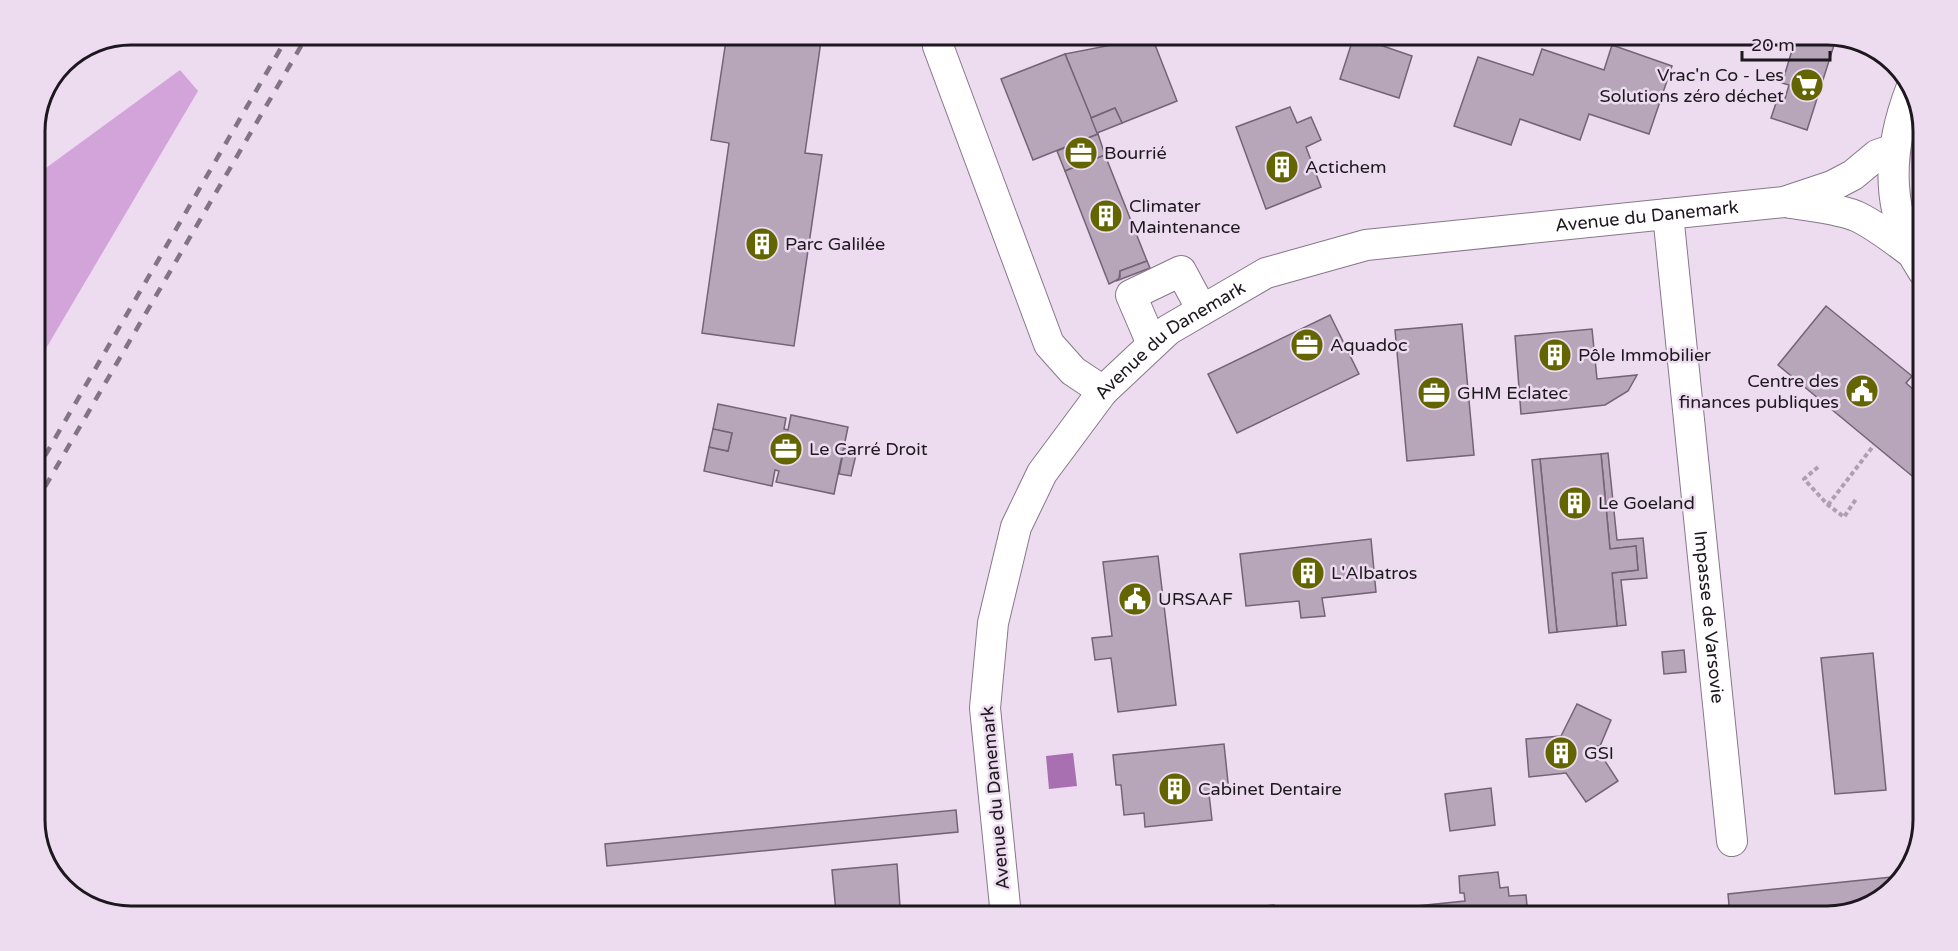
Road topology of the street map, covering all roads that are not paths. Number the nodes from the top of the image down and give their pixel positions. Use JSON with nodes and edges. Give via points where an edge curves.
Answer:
{"nodes":[{"id":1,"x":938,"y":46,"type":"dead end"},
{"id":2,"x":1907,"y":100,"type":"edge"},
{"id":3,"x":1894,"y":149,"type":"junction"},
{"id":4,"x":1784,"y":202,"type":"junction"},
{"id":5,"x":1668,"y":214,"type":"junction"},
{"id":6,"x":1913,"y":253,"type":"edge"},
{"id":7,"x":1913,"y":258,"type":"edge"},
{"id":8,"x":1202,"y":310,"type":"junction"},
{"id":9,"x":1152,"y":344,"type":"junction"},
{"id":10,"x":1103,"y":391,"type":"junction"},
{"id":11,"x":1732,"y":841,"type":"dead end"},
{"id":12,"x":1005,"y":906,"type":"edge"}],
"edges":[{"from":1,"to":10,"type":"street","via":[[1049,344],[1073,371]]},
{"from":2,"to":3,"type":"street"},
{"from":3,"to":4,"type":"street","name":"Avenue du Danemark","via":[[1877,155],[1832,186]]},
{"from":3,"to":6,"type":"street","via":[[1893,184],[1899,220]]},
{"from":4,"to":5,"type":"street","name":"Avenue du Danemark"},
{"from":4,"to":7,"type":"street","name":"Avenue du Danemark","via":[[1830,208],[1857,217],[1885,233]]},
{"from":5,"to":8,"type":"street","name":"Avenue du Danemark","via":[[1366,245],[1266,273]]},
{"from":5,"to":11,"type":"street","name":"Impasse de Varsovie"},
{"from":8,"to":9,"type":"street","name":"Avenue du Danemark"},
{"from":8,"to":9,"type":"street","via":[[1181,271],[1131,295]]},
{"from":9,"to":10,"type":"street","name":"Avenue du Danemark"},
{"from":10,"to":12,"type":"street","name":"Avenue du Danemark","via":[[1042,473],[1016,527],[993,623],[985,708]]}]}
